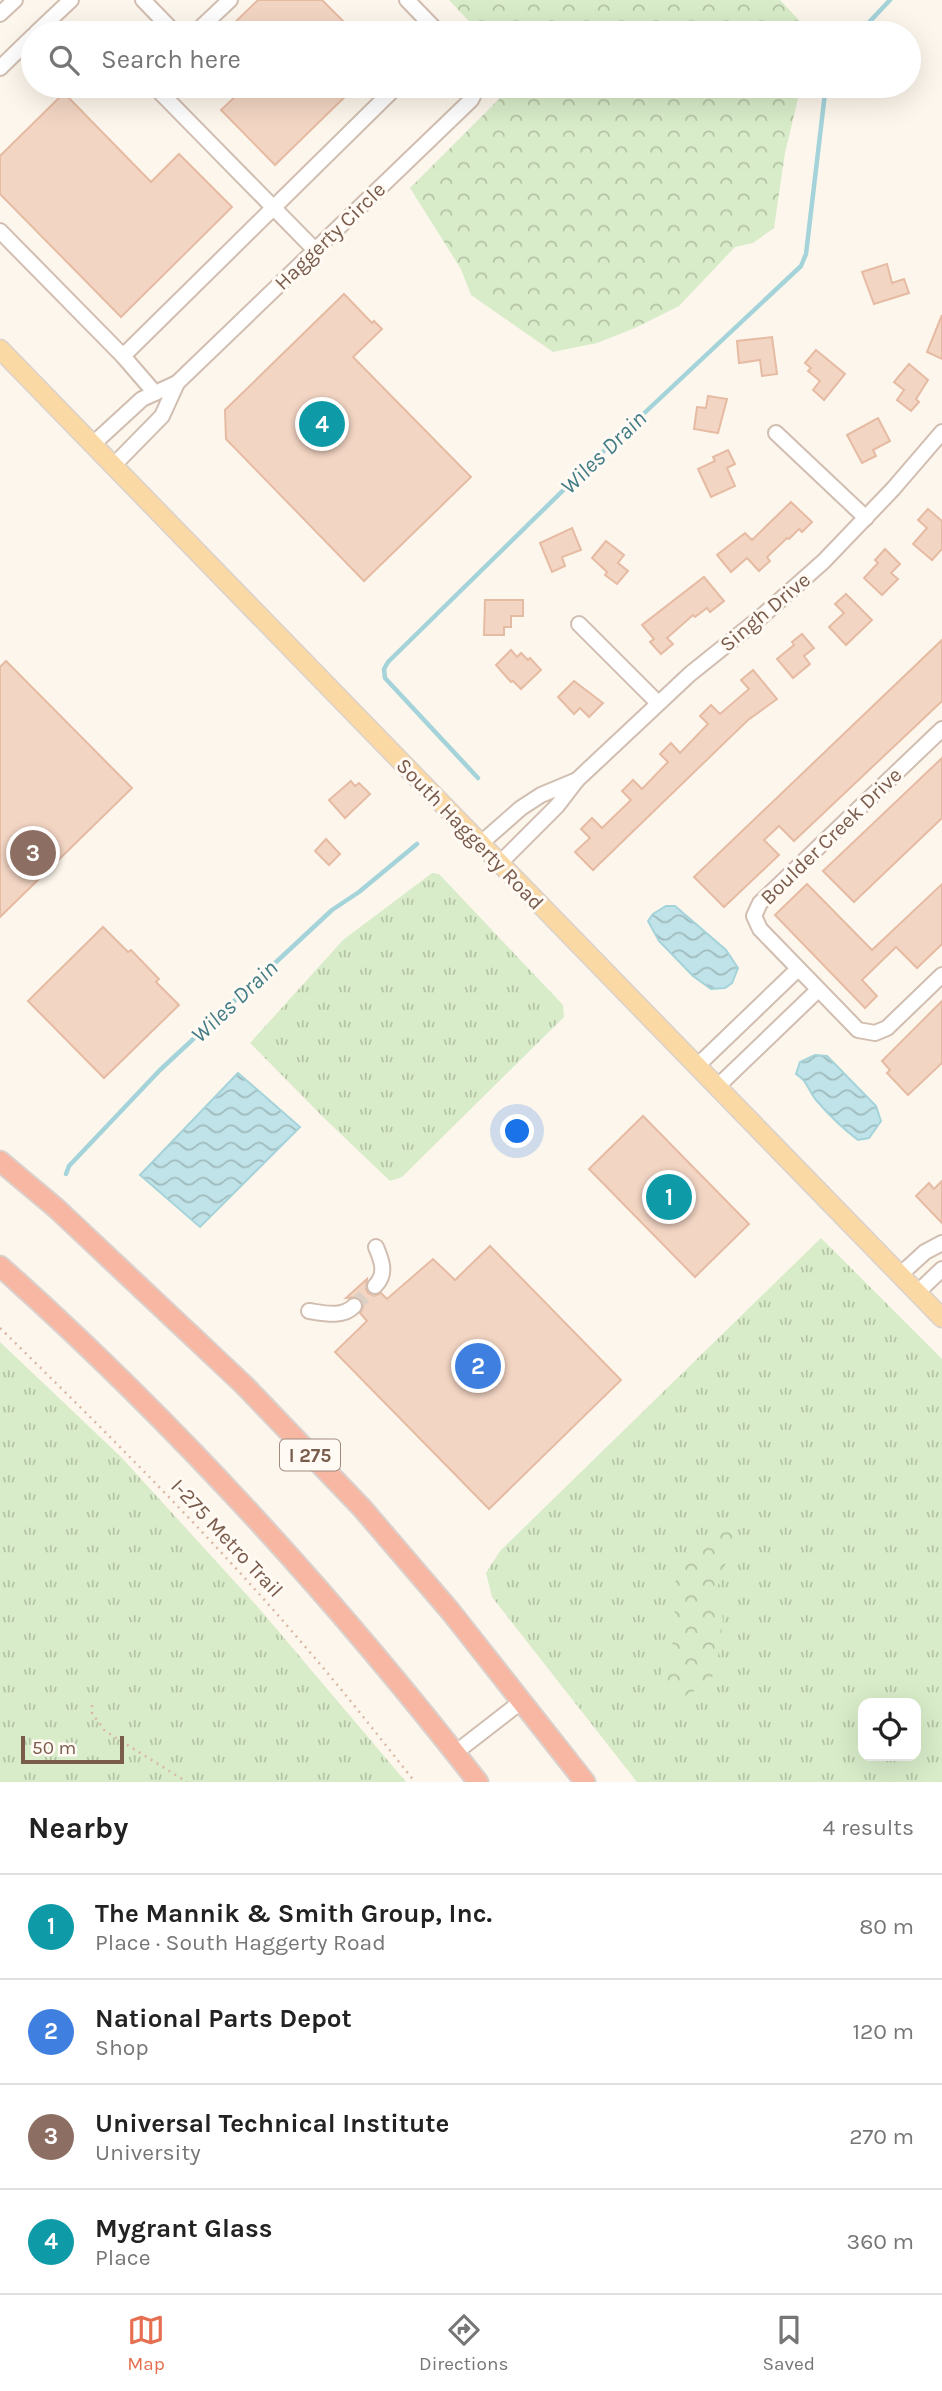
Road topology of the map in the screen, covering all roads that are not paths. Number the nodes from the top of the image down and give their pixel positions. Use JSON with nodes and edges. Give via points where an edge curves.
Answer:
{"nodes":[{"id":1,"x":15,"y":0,"type":"edge"},
{"id":2,"x":71,"y":0,"type":"edge"},
{"id":3,"x":143,"y":0,"type":"edge"},
{"id":4,"x":230,"y":0,"type":"edge"},
{"id":5,"x":407,"y":0,"type":"edge"},
{"id":6,"x":0,"y":14,"type":"edge"},
{"id":7,"x":49,"y":21,"type":"edge"},
{"id":8,"x":163,"y":21,"type":"edge"},
{"id":9,"x":208,"y":21,"type":"edge"},
{"id":10,"x":427,"y":21,"type":"edge"},
{"id":11,"x":21,"y":48,"type":"edge"},
{"id":12,"x":0,"y":68,"type":"edge"},
{"id":13,"x":166,"y":98,"type":"edge"},
{"id":14,"x":385,"y":98,"type":"edge"},
{"id":15,"x":472,"y":98,"type":"edge"},
{"id":16,"x":273,"y":208,"type":"junction"},
{"id":17,"x":0,"y":231,"type":"edge"},
{"id":18,"x":315,"y":250,"type":"junction"},
{"id":19,"x":0,"y":349,"type":"edge"},
{"id":20,"x":123,"y":356,"type":"junction"},
{"id":21,"x":177,"y":383,"type":"junction"},
{"id":22,"x":155,"y":393,"type":"junction"},
{"id":23,"x":942,"y":432,"type":"edge"},
{"id":24,"x":776,"y":433,"type":"dead end"},
{"id":25,"x":93,"y":444,"type":"junction"},
{"id":26,"x":113,"y":466,"type":"junction"},
{"id":27,"x":866,"y":518,"type":"junction"},
{"id":28,"x":579,"y":624,"type":"dead end"},
{"id":29,"x":658,"y":703,"type":"junction"},
{"id":30,"x":942,"y":729,"type":"edge"},
{"id":31,"x":577,"y":780,"type":"junction"},
{"id":32,"x":480,"y":844,"type":"junction"},
{"id":33,"x":499,"y":864,"type":"junction"},
{"id":34,"x":942,"y":975,"type":"edge"},
{"id":35,"x":808,"y":980,"type":"junction"},
{"id":36,"x":697,"y":1066,"type":"junction"},
{"id":37,"x":718,"y":1087,"type":"junction"},
{"id":38,"x":0,"y":1161,"type":"edge"},
{"id":39,"x":942,"y":1243,"type":"edge"},
{"id":40,"x":376,"y":1247,"type":"dead end"},
{"id":41,"x":0,"y":1266,"type":"edge"},
{"id":42,"x":942,"y":1269,"type":"edge"},
{"id":43,"x":901,"y":1274,"type":"junction"},
{"id":44,"x":375,"y":1286,"type":"tunnel mouth"},
{"id":45,"x":918,"y":1292,"type":"junction"},
{"id":46,"x":354,"y":1306,"type":"tunnel mouth"},
{"id":47,"x":309,"y":1311,"type":"dead end"},
{"id":48,"x":942,"y":1318,"type":"edge"},
{"id":49,"x":522,"y":1701,"type":"junction"},
{"id":50,"x":455,"y":1753,"type":"junction"},
{"id":51,"x":478,"y":1782,"type":"edge"},
{"id":52,"x":585,"y":1782,"type":"edge"}],
"edges":[{"from":1,"to":6,"type":"street"},
{"from":2,"to":7,"type":"street"},
{"from":3,"to":8,"type":"street"},
{"from":4,"to":9,"type":"street"},
{"from":5,"to":10,"type":"street"},
{"from":11,"to":12,"type":"street"},
{"from":13,"to":16,"type":"street"},
{"from":14,"to":16,"type":"street"},
{"from":15,"to":18,"type":"street","name":"Haggerty Circle"},
{"from":16,"to":18,"type":"street"},
{"from":16,"to":20,"type":"street"},
{"from":17,"to":20,"type":"street"},
{"from":18,"to":21,"type":"street","name":"Haggerty Circle"},
{"from":19,"to":25,"type":"main road","name":"South Haggerty Road"},
{"from":20,"to":22,"type":"street"},
{"from":21,"to":22,"type":"street","name":"Haggerty Circle"},
{"from":21,"to":26,"type":"street","name":"Haggerty Circle","via":[[162,416]]},
{"from":22,"to":25,"type":"street","name":"Haggerty Circle","via":[[142,399]]},
{"from":23,"to":27,"type":"street","name":"Singh Drive"},
{"from":24,"to":27,"type":"street"},
{"from":25,"to":26,"type":"main road","name":"South Haggerty Road"},
{"from":26,"to":32,"type":"main road","name":"South Haggerty Road"},
{"from":27,"to":29,"type":"street","name":"Singh Drive","via":[[791,592]]},
{"from":28,"to":29,"type":"street"},
{"from":29,"to":31,"type":"street","name":"Singh Drive"},
{"from":30,"to":35,"type":"street","name":"Boulder Creek Drive","via":[[760,903],[754,916],[760,929]]},
{"from":31,"to":32,"type":"street","name":"Singh Drive","via":[[521,808]]},
{"from":31,"to":33,"type":"street","name":"Singh Drive"},
{"from":32,"to":33,"type":"main road","name":"South Haggerty Road"},
{"from":33,"to":36,"type":"main road","name":"South Haggerty Road"},
{"from":34,"to":35,"type":"street","name":"Boulder Creek Drive","via":[[887,1028],[875,1033],[858,1030]]},
{"from":35,"to":36,"type":"street"},
{"from":35,"to":37,"type":"street"},
{"from":36,"to":37,"type":"main road","name":"South Haggerty Road"},
{"from":37,"to":43,"type":"main road","name":"South Haggerty Road"},
{"from":38,"to":49,"type":"highway","number":"I 275","via":[[244,1385],[362,1508]]},
{"from":39,"to":43,"type":"street"},
{"from":40,"to":44,"type":"street","via":[[383,1264],[381,1281]]},
{"from":41,"to":50,"type":"highway","via":[[116,1373],[233,1492],[340,1611]]},
{"from":42,"to":45,"type":"street"},
{"from":43,"to":45,"type":"main road","name":"South Haggerty Road"},
{"from":45,"to":48,"type":"main road","name":"South Haggerty Road"},
{"from":46,"to":47,"type":"street","via":[[332,1314]]},
{"from":49,"to":50,"type":"street"},
{"from":49,"to":52,"type":"highway","number":"I 275"},
{"from":50,"to":51,"type":"highway"}]}
